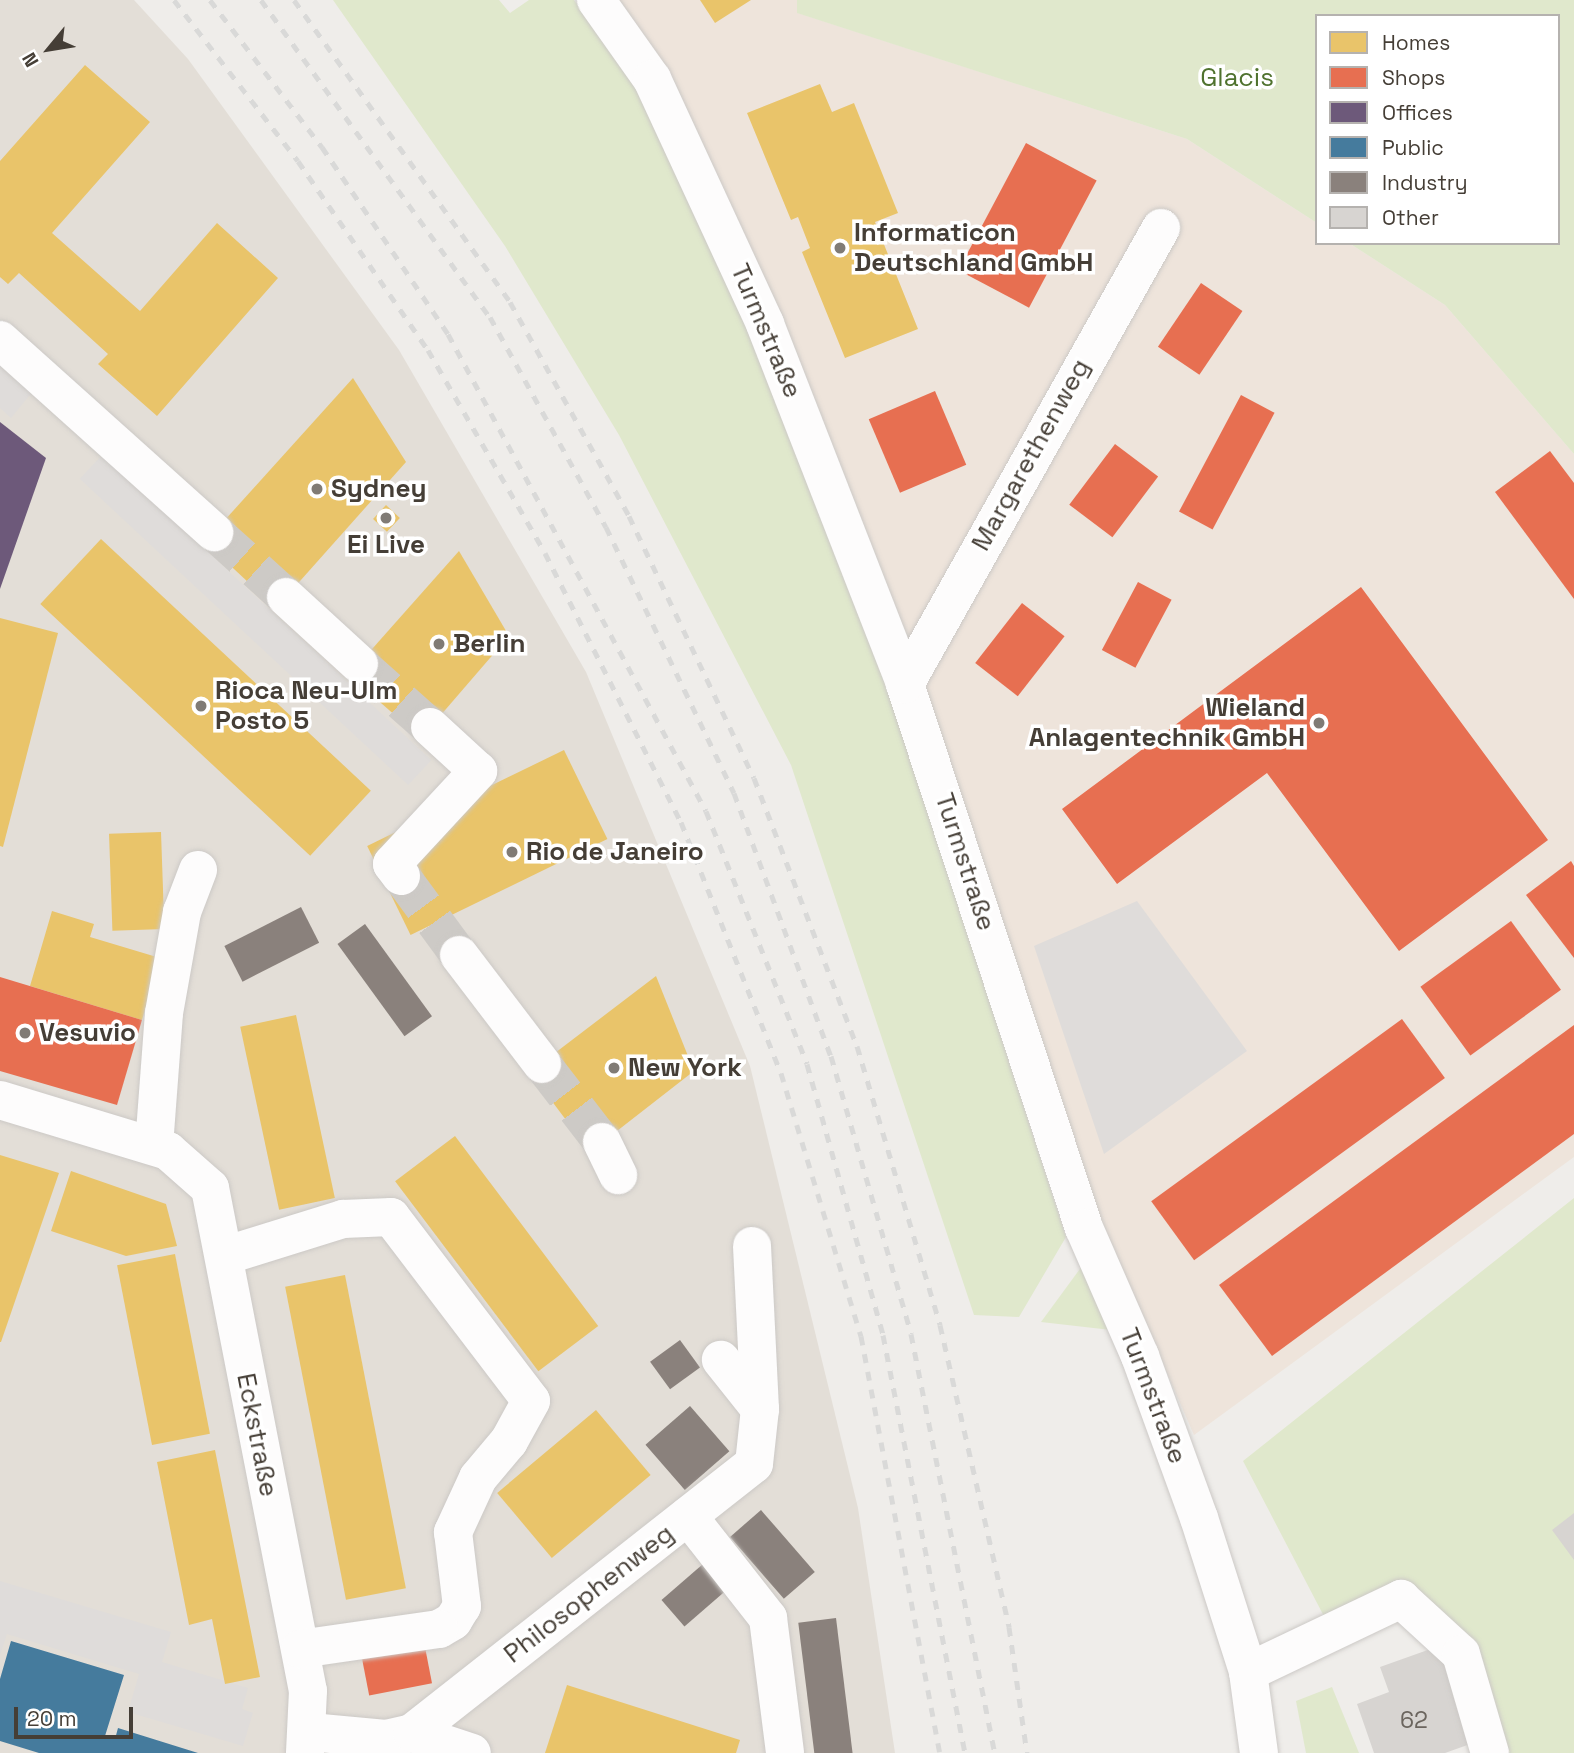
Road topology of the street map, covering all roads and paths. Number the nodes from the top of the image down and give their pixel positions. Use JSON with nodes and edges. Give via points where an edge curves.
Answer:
{"nodes":[{"id":1,"x":596,"y":0,"type":"edge"},
{"id":2,"x":1161,"y":228,"type":"dead end"},
{"id":3,"x":0,"y":340,"type":"edge"},
{"id":4,"x":214,"y":532,"type":"tunnel mouth"},
{"id":5,"x":286,"y":597,"type":"tunnel mouth"},
{"id":6,"x":359,"y":664,"type":"tunnel mouth"},
{"id":7,"x":905,"y":684,"type":"junction"},
{"id":8,"x":430,"y":727,"type":"tunnel mouth"},
{"id":9,"x":198,"y":870,"type":"dead end"},
{"id":10,"x":401,"y":876,"type":"dead end"},
{"id":11,"x":459,"y":955,"type":"tunnel mouth"},
{"id":12,"x":542,"y":1064,"type":"tunnel mouth"},
{"id":13,"x":0,"y":1100,"type":"edge"},
{"id":14,"x":153,"y":1146,"type":"junction"},
{"id":15,"x":752,"y":1246,"type":"dead end"},
{"id":16,"x":223,"y":1256,"type":"junction"},
{"id":17,"x":721,"y":1360,"type":"dead end"},
{"id":18,"x":760,"y":1409,"type":"junction"},
{"id":19,"x":688,"y":1516,"type":"junction"},
{"id":20,"x":300,"y":1649,"type":"junction"},
{"id":21,"x":1248,"y":1672,"type":"junction"},
{"id":22,"x":412,"y":1733,"type":"junction"},
{"id":23,"x":307,"y":1742,"type":"edge"},
{"id":24,"x":472,"y":1753,"type":"edge"},
{"id":25,"x":785,"y":1753,"type":"edge"},
{"id":26,"x":1259,"y":1753,"type":"edge"},
{"id":27,"x":1490,"y":1753,"type":"edge"}],
"edges":[{"from":1,"to":7,"type":"street","name":"Turmstraße","via":[[652,79],[765,324]]},
{"from":2,"to":7,"type":"street","name":"Margarethenweg"},
{"from":3,"to":4,"type":"street"},
{"from":5,"to":6,"type":"street"},
{"from":7,"to":21,"type":"street","name":"Turmstraße","via":[[1084,1228],[1140,1356]]},
{"from":8,"to":10,"type":"street","via":[[478,771],[392,864]]},
{"from":9,"to":14,"type":"street","via":[[182,912],[164,1013]]},
{"from":11,"to":12,"type":"street"},
{"from":13,"to":14,"type":"street","name":"Eckstraße"},
{"from":14,"to":16,"type":"street","name":"Eckstraße","via":[[210,1188]]},
{"from":15,"to":18,"type":"street","name":"Philosophenweg"},
{"from":16,"to":20,"type":"street","name":"Eckstraße"},
{"from":16,"to":20,"type":"street","via":[[343,1219],[391,1217],[531,1401],[509,1441],[478,1478],[453,1532],[462,1606],[453,1621],[439,1629]]},
{"from":17,"to":18,"type":"street"},
{"from":18,"to":19,"type":"street","name":"Philosophenweg","via":[[754,1464]]},
{"from":19,"to":22,"type":"street","name":"Philosophenweg"},
{"from":19,"to":25,"type":"street","via":[[768,1618]]},
{"from":20,"to":23,"type":"street","name":"Eckstraße"},
{"from":21,"to":26,"type":"street","name":"Turmstraße"},
{"from":21,"to":27,"type":"street","via":[[1401,1599],[1461,1654]]},
{"from":22,"to":23,"type":"street","name":"Philosophenweg","via":[[386,1739]]},
{"from":22,"to":24,"type":"street"}]}
